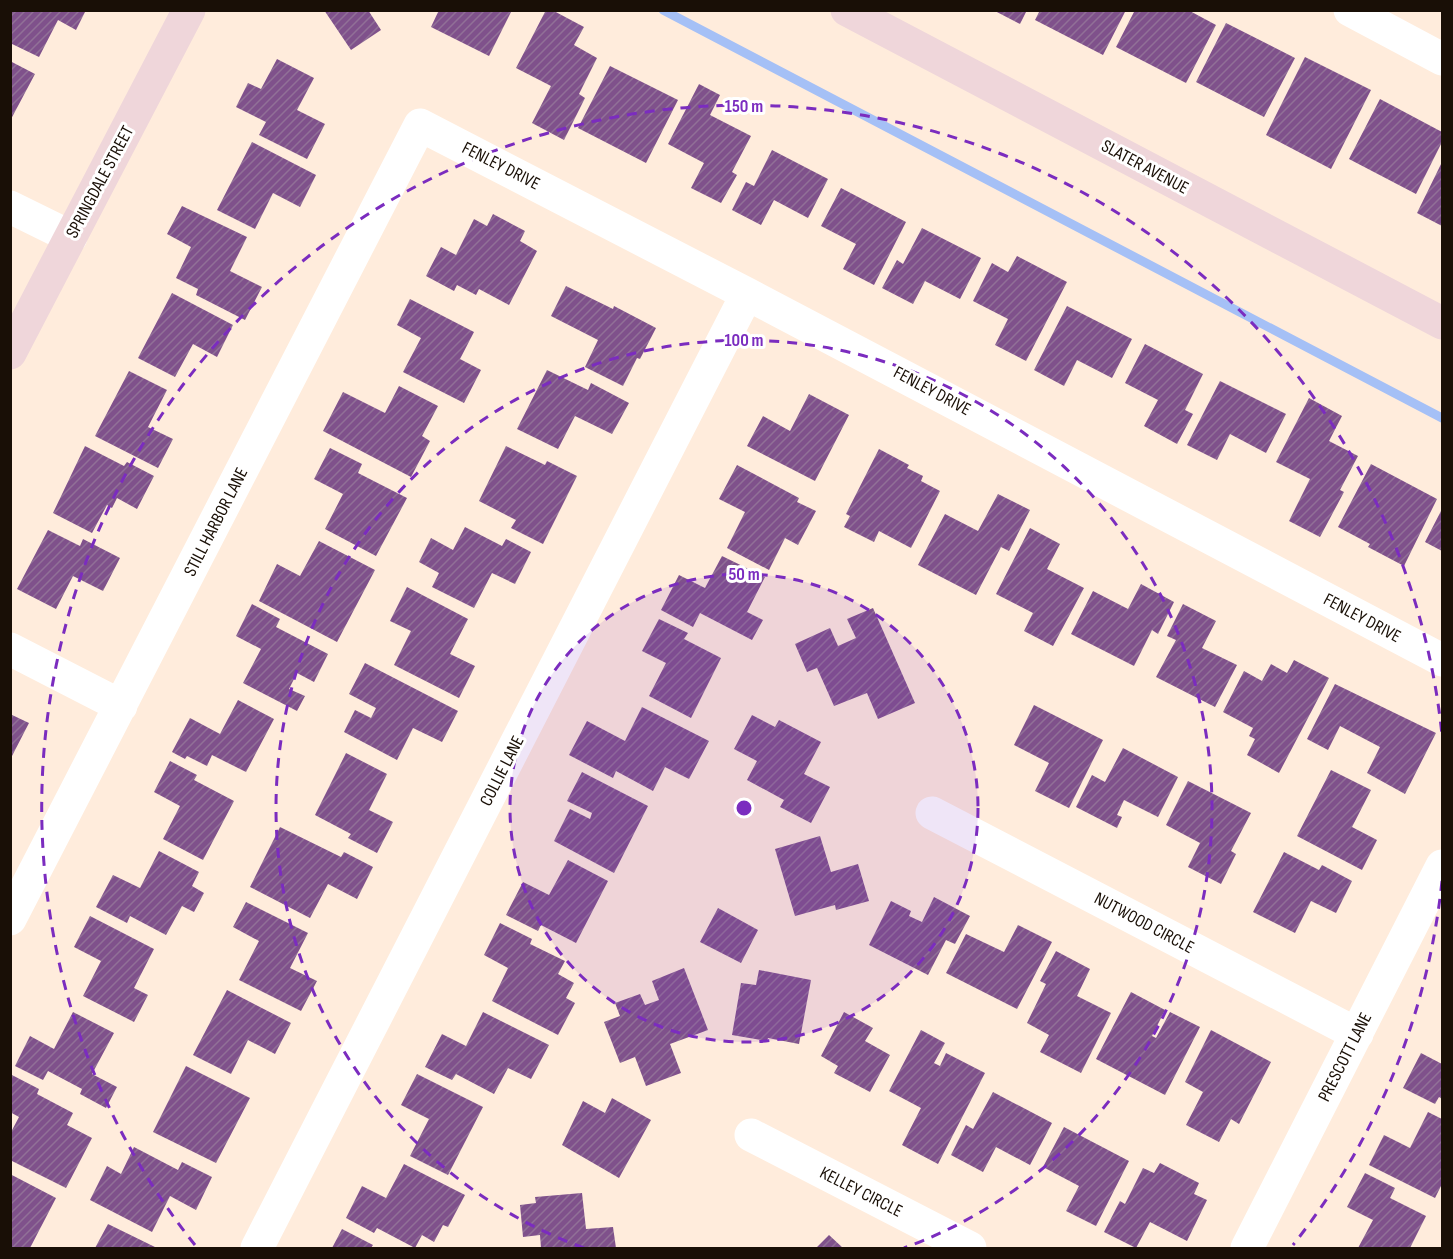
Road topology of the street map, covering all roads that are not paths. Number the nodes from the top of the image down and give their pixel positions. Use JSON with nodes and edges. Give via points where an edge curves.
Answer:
{"nodes":[{"id":1,"x":189,"y":10,"type":"edge"},
{"id":2,"x":847,"y":10,"type":"edge"},
{"id":3,"x":1350,"y":10,"type":"edge"},
{"id":4,"x":1443,"y":59,"type":"edge"},
{"id":5,"x":420,"y":124,"type":"joint"},
{"id":6,"x":10,"y":207,"type":"edge"},
{"id":7,"x":71,"y":237,"type":"junction"},
{"id":8,"x":747,"y":294,"type":"junction"},
{"id":9,"x":1443,"y":323,"type":"edge"},
{"id":10,"x":10,"y":353,"type":"edge"},
{"id":11,"x":10,"y":649,"type":"edge"},
{"id":12,"x":1443,"y":660,"type":"edge"},
{"id":13,"x":121,"y":706,"type":"junction"},
{"id":14,"x":932,"y":813,"type":"dead end"},
{"id":15,"x":1443,"y":866,"type":"edge"},
{"id":16,"x":10,"y":919,"type":"edge"},
{"id":17,"x":1357,"y":1034,"type":"junction"},
{"id":18,"x":751,"y":1135,"type":"dead end"},
{"id":19,"x":257,"y":1248,"type":"edge"},
{"id":20,"x":970,"y":1248,"type":"edge"},
{"id":21,"x":1247,"y":1248,"type":"edge"}],
"edges":[{"from":1,"to":7,"type":"street","name":"SPRINGDALE STREET"},
{"from":2,"to":9,"type":"street","name":"SLATER AVENUE"},
{"from":3,"to":4,"type":"street"},
{"from":5,"to":8,"type":"street","name":"FENLEY DRIVE"},
{"from":5,"to":13,"type":"street","name":"STILL HARBOR LANE"},
{"from":6,"to":7,"type":"street"},
{"from":7,"to":10,"type":"street","name":"SPRINGDALE STREET"},
{"from":8,"to":12,"type":"street","name":"FENLEY DRIVE"},
{"from":8,"to":19,"type":"street","name":"COLLIE LANE"},
{"from":11,"to":13,"type":"street"},
{"from":13,"to":16,"type":"street","name":"STILL HARBOR LANE"},
{"from":14,"to":17,"type":"street","name":"NUTWOOD CIRCLE"},
{"from":15,"to":17,"type":"street","name":"PRESCOTT LANE"},
{"from":17,"to":21,"type":"street","name":"PRESCOTT LANE"},
{"from":18,"to":20,"type":"street","name":"KELLEY CIRCLE"}]}
